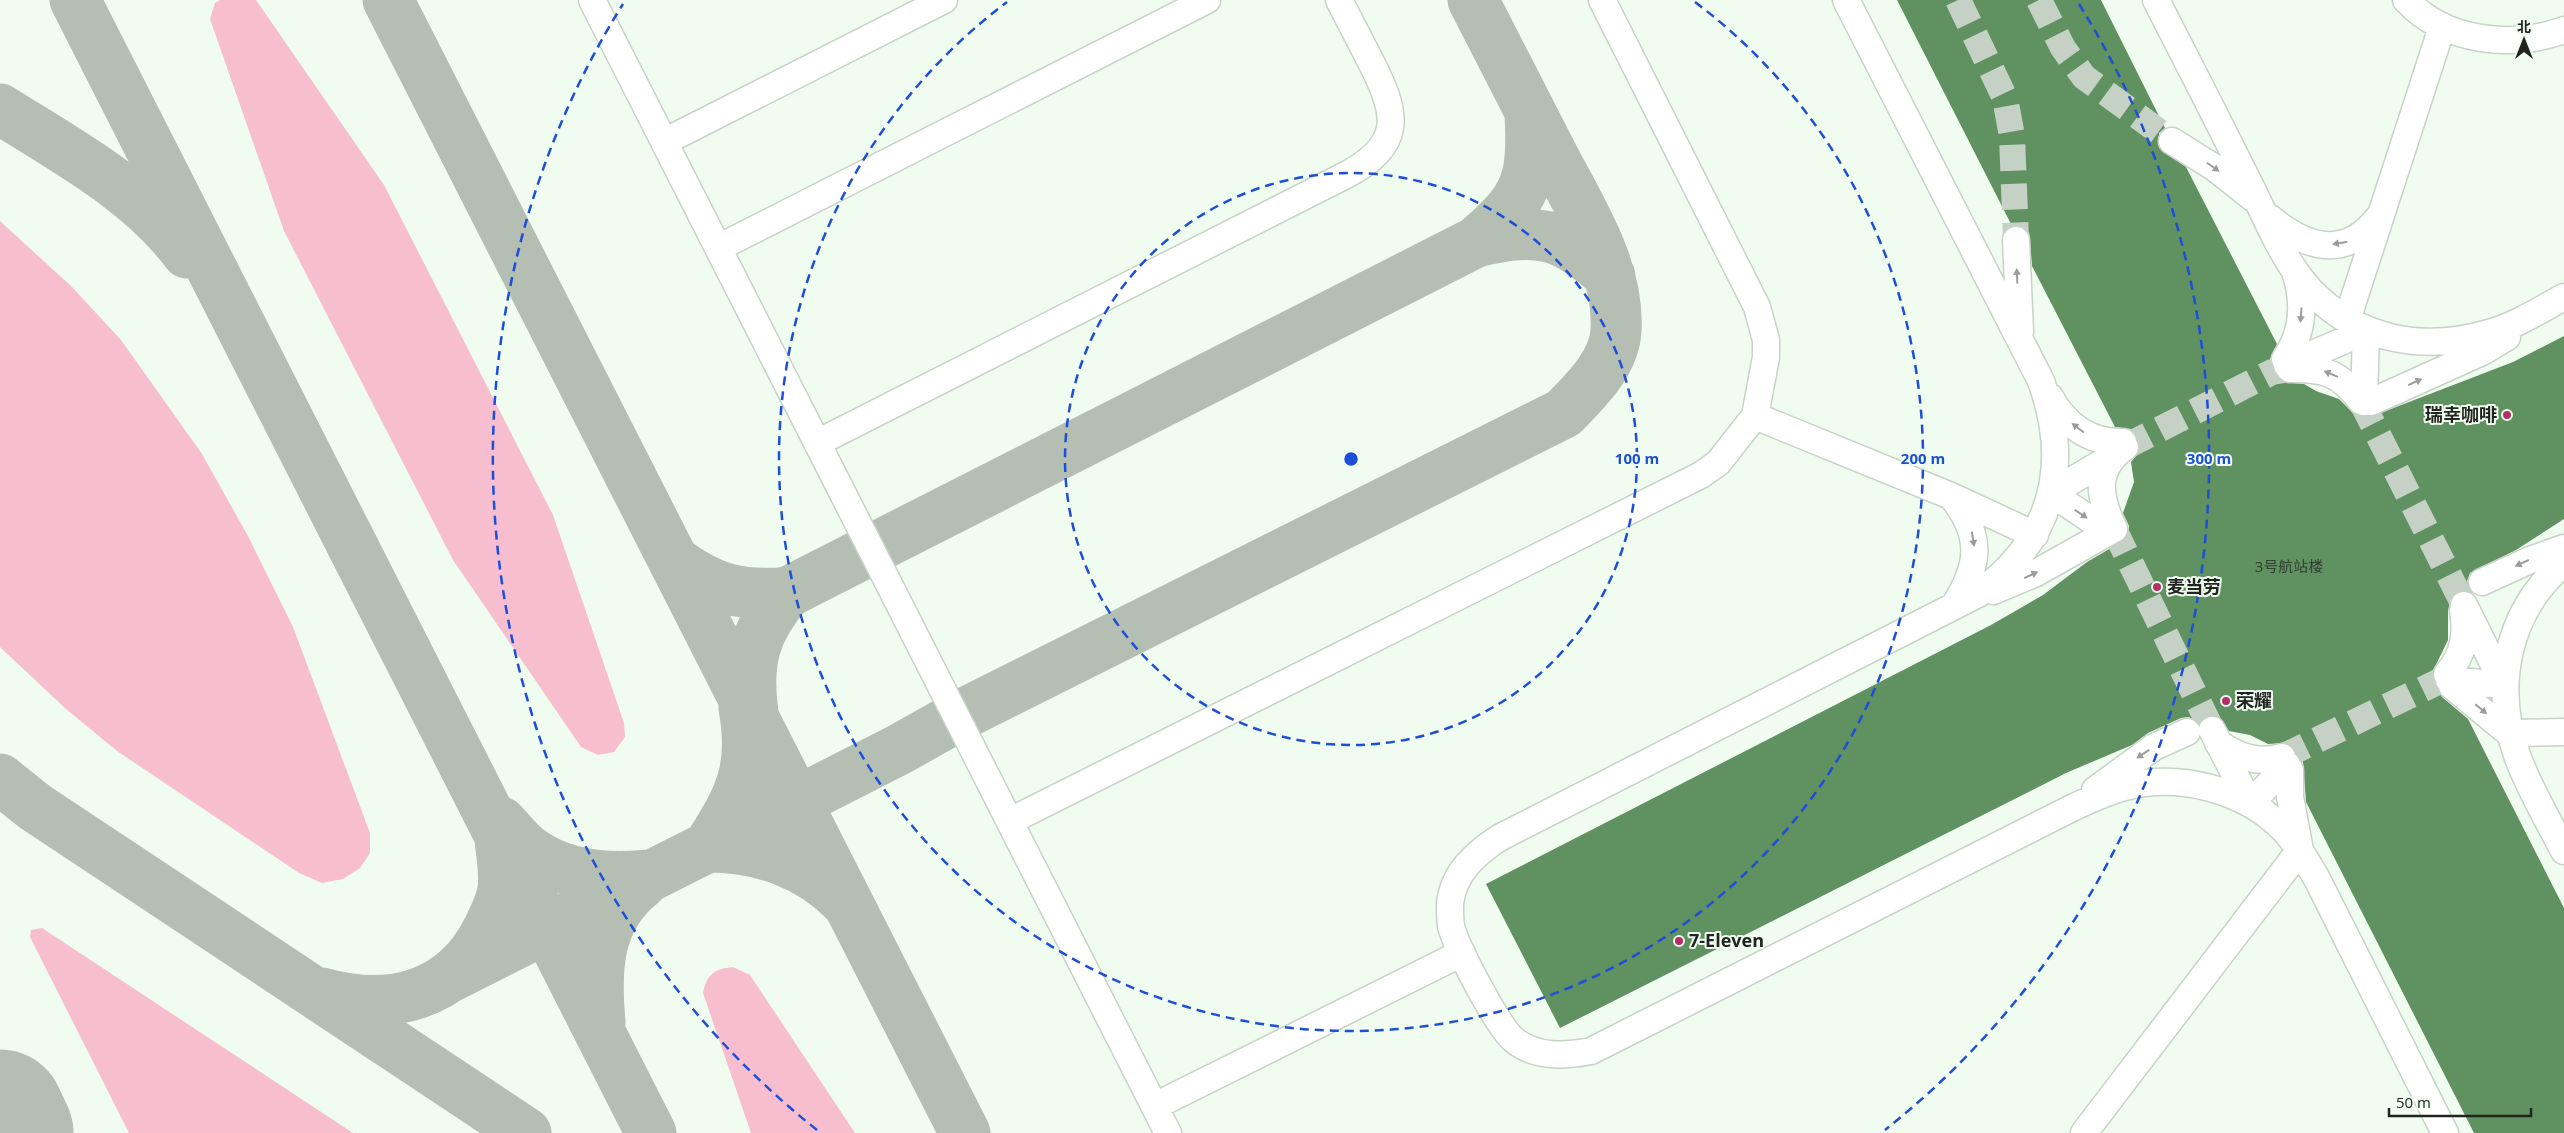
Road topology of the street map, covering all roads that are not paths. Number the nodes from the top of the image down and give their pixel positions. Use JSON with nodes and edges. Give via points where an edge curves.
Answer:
{"nodes":[{"id":1,"x":592,"y":0,"type":"edge"},
{"id":2,"x":944,"y":0,"type":"edge"},
{"id":3,"x":1207,"y":0,"type":"edge"},
{"id":4,"x":1339,"y":0,"type":"edge"},
{"id":5,"x":1602,"y":0,"type":"edge"},
{"id":6,"x":1846,"y":0,"type":"edge"},
{"id":7,"x":2156,"y":0,"type":"edge"},
{"id":8,"x":2406,"y":0,"type":"edge"},
{"id":9,"x":2442,"y":27,"type":"junction"},
{"id":10,"x":2564,"y":30,"type":"edge"},
{"id":11,"x":2172,"y":141,"type":"tunnel mouth"},
{"id":12,"x":664,"y":142,"type":"junction"},
{"id":13,"x":2262,"y":209,"type":"junction"},
{"id":14,"x":2379,"y":218,"type":"junction"},
{"id":15,"x":2016,"y":240,"type":"tunnel mouth"},
{"id":16,"x":718,"y":248,"type":"junction"},
{"id":17,"x":2294,"y":268,"type":"junction"},
{"id":18,"x":2554,"y":303,"type":"edge"},
{"id":19,"x":2357,"y":326,"type":"junction"},
{"id":20,"x":2021,"y":343,"type":"junction"},
{"id":21,"x":2287,"y":364,"type":"junction"},
{"id":22,"x":2041,"y":381,"type":"junction"},
{"id":23,"x":2365,"y":402,"type":"junction"},
{"id":24,"x":1755,"y":416,"type":"junction"},
{"id":25,"x":817,"y":443,"type":"junction"},
{"id":26,"x":2121,"y":448,"type":"junction"},
{"id":27,"x":2051,"y":493,"type":"junction"},
{"id":28,"x":1951,"y":496,"type":"junction"},
{"id":29,"x":2114,"y":529,"type":"junction"},
{"id":30,"x":2035,"y":535,"type":"junction"},
{"id":31,"x":2564,"y":548,"type":"edge"},
{"id":32,"x":2564,"y":563,"type":"edge"},
{"id":33,"x":2482,"y":582,"type":"dead end"},
{"id":34,"x":1954,"y":606,"type":"junction"},
{"id":35,"x":2449,"y":680,"type":"junction"},
{"id":36,"x":2504,"y":685,"type":"junction"},
{"id":37,"x":2564,"y":732,"type":"edge"},
{"id":38,"x":2510,"y":733,"type":"junction"},
{"id":39,"x":2206,"y":735,"type":"junction"},
{"id":40,"x":2286,"y":764,"type":"junction"},
{"id":41,"x":2250,"y":804,"type":"junction"},
{"id":42,"x":2072,"y":808,"type":"junction"},
{"id":43,"x":1010,"y":821,"type":"junction"},
{"id":44,"x":2300,"y":850,"type":"junction"},
{"id":45,"x":2564,"y":851,"type":"edge"},
{"id":46,"x":1462,"y":953,"type":"junction"},
{"id":47,"x":1155,"y":1106,"type":"junction"},
{"id":48,"x":1168,"y":1133,"type":"edge"},
{"id":49,"x":2084,"y":1133,"type":"edge"},
{"id":50,"x":2444,"y":1133,"type":"edge"}],
"edges":[{"from":1,"to":12,"type":"lane"},
{"from":2,"to":12,"type":"lane"},
{"from":3,"to":16,"type":"lane"},
{"from":4,"to":25,"type":"lane","via":[[1389,102],[1390,128],[1376,155],[1353,171]]},
{"from":5,"to":24,"type":"lane","via":[[1757,307],[1766,340],[1766,357]]},
{"from":6,"to":20,"type":"lane"},
{"from":7,"to":13,"type":"lane"},
{"from":8,"to":9,"type":"lane"},
{"from":9,"to":10,"type":"lane","via":[[2462,34],[2504,40],[2532,38]]},
{"from":9,"to":14,"type":"lane"},
{"from":11,"to":13,"type":"lane","one_way":true,"via":[[2215,168]]},
{"from":12,"to":16,"type":"lane"},
{"from":14,"to":13,"type":"lane","one_way":true,"via":[[2355,240],[2321,245],[2288,233]]},
{"from":13,"to":17,"type":"lane"},
{"from":14,"to":19,"type":"lane"},
{"from":20,"to":15,"type":"lane","one_way":true},
{"from":16,"to":25,"type":"lane"},
{"from":17,"to":19,"type":"lane","via":[[2310,290]]},
{"from":17,"to":21,"type":"lane","one_way":true,"via":[[2300,288],[2301,320]]},
{"from":18,"to":19,"type":"lane","via":[[2512,324],[2463,339],[2411,341]]},
{"from":23,"to":18,"type":"lane","one_way":true,"via":[[2482,352]]},
{"from":19,"to":21,"type":"lane"},
{"from":19,"to":23,"type":"lane"},
{"from":20,"to":22,"type":"lane"},
{"from":23,"to":21,"type":"lane","one_way":true,"via":[[2330,372]]},
{"from":26,"to":22,"type":"lane","one_way":true,"via":[[2093,439],[2075,428],[2062,415]]},
{"from":22,"to":27,"type":"lane","via":[[2053,427]]},
{"from":24,"to":28,"type":"lane"},
{"from":24,"to":43,"type":"lane","via":[[1718,463],[1701,475]]},
{"from":25,"to":43,"type":"lane"},
{"from":26,"to":27,"type":"lane"},
{"from":26,"to":29,"type":"lane","via":[[2107,466],[2101,489]]},
{"from":27,"to":29,"type":"lane","one_way":true,"via":[[2091,520]]},
{"from":27,"to":30,"type":"lane"},
{"from":28,"to":30,"type":"lane"},
{"from":28,"to":34,"type":"lane","one_way":true,"via":[[1971,528],[1976,557],[1968,584]]},
{"from":34,"to":29,"type":"lane","one_way":true,"via":[[2036,573]]},
{"from":30,"to":34,"type":"lane","via":[[2001,577]]},
{"from":31,"to":33,"type":"lane","one_way":true},
{"from":32,"to":36,"type":"lane","via":[[2528,604],[2512,637]]},
{"from":34,"to":46,"type":"lane","via":[[1498,838],[1473,856],[1459,878],[1450,903],[1451,926]]},
{"from":35,"to":36,"type":"lane"},
{"from":35,"to":36,"type":"lane","via":[[2464,643],[2463,606]]},
{"from":35,"to":38,"type":"lane","one_way":true},
{"from":36,"to":38,"type":"lane"},
{"from":37,"to":38,"type":"lane"},
{"from":38,"to":45,"type":"lane","via":[[2531,787]]},
{"from":39,"to":40,"type":"lane","via":[[2249,758]]},
{"from":39,"to":41,"type":"lane"},
{"from":39,"to":42,"type":"lane","one_way":true,"via":[[2154,747]]},
{"from":40,"to":41,"type":"lane"},
{"from":40,"to":44,"type":"lane"},
{"from":41,"to":42,"type":"lane","via":[[2207,787],[2153,782],[2126,787]]},
{"from":41,"to":44,"type":"lane","via":[[2284,830]]},
{"from":42,"to":46,"type":"lane","via":[[1591,1051],[1564,1056],[1541,1053],[1515,1041],[1499,1024]]},
{"from":43,"to":47,"type":"lane"},
{"from":44,"to":49,"type":"lane"},
{"from":44,"to":50,"type":"lane"},
{"from":46,"to":47,"type":"lane"},
{"from":47,"to":48,"type":"lane"}]}
